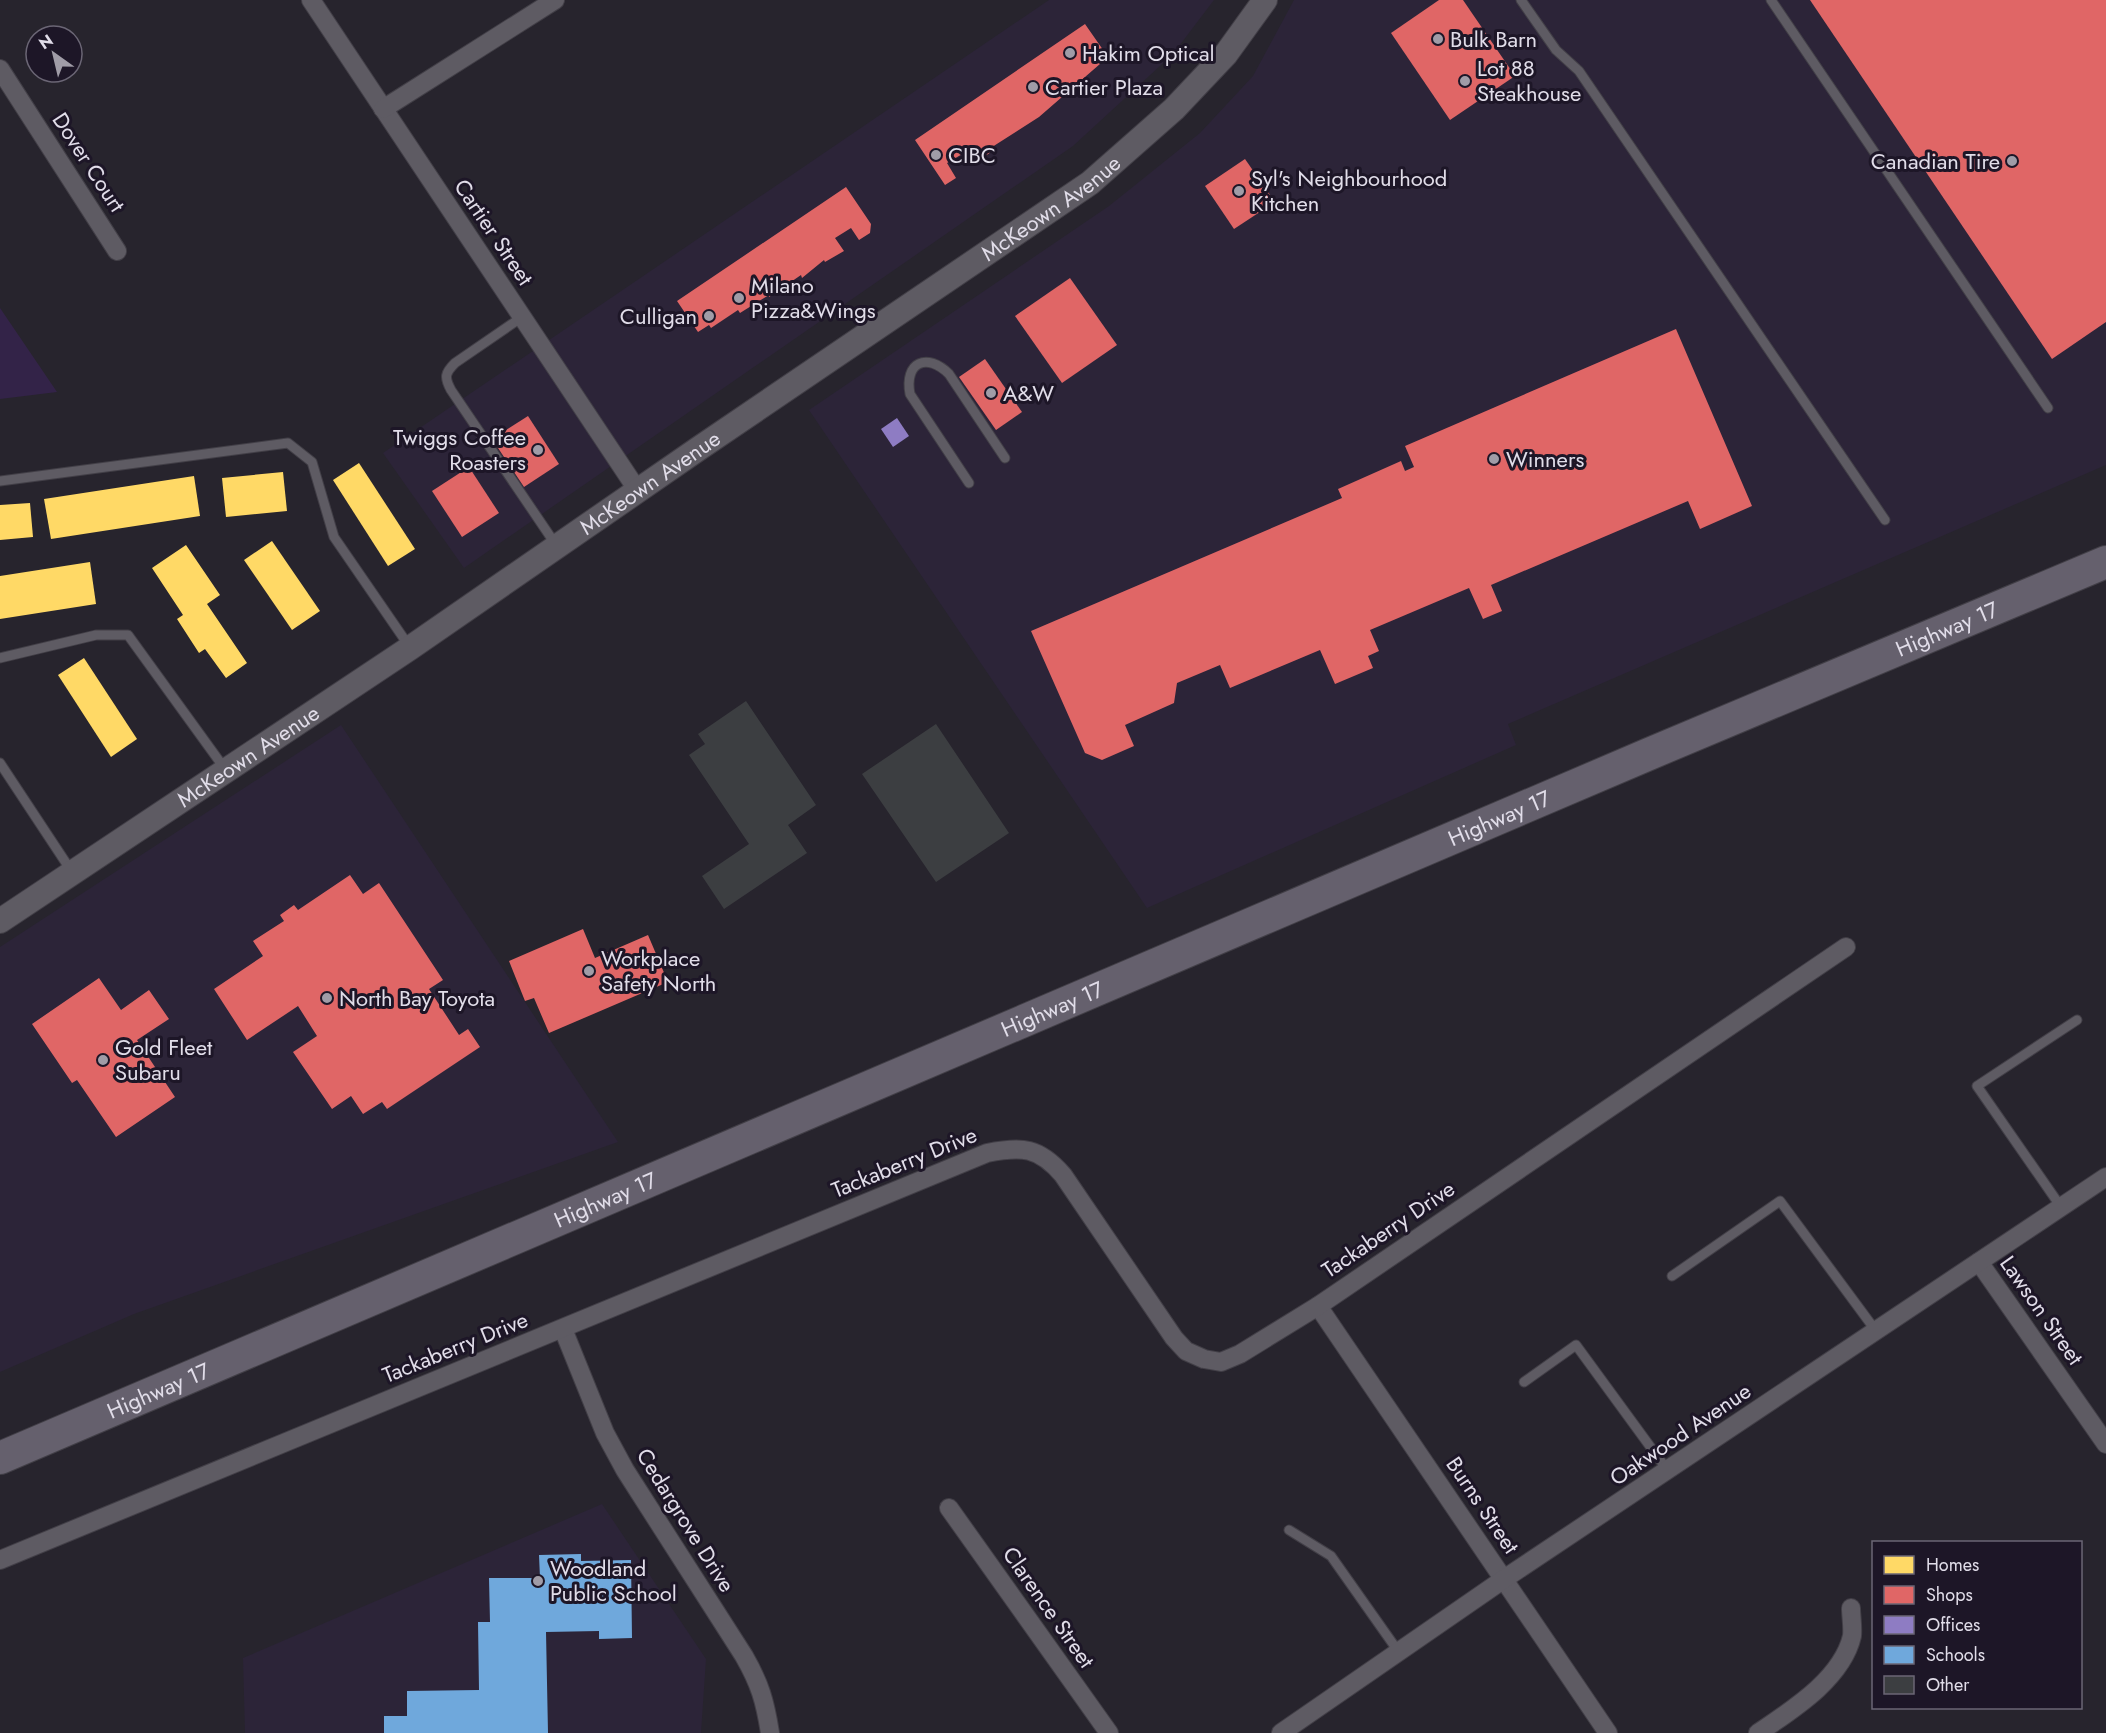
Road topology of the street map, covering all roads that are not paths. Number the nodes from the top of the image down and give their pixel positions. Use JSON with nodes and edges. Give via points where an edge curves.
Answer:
{"nodes":[{"id":1,"x":311,"y":0,"type":"edge"},
{"id":2,"x":555,"y":0,"type":"edge"},
{"id":3,"x":1265,"y":0,"type":"edge"},
{"id":4,"x":1521,"y":0,"type":"edge"},
{"id":5,"x":1771,"y":0,"type":"edge"},
{"id":6,"x":0,"y":69,"type":"edge"},
{"id":7,"x":383,"y":109,"type":"junction"},
{"id":8,"x":117,"y":251,"type":"dead end"},
{"id":9,"x":522,"y":317,"type":"junction"},
{"id":10,"x":2048,"y":408,"type":"dead end"},
{"id":11,"x":1005,"y":459,"type":"dead end"},
{"id":12,"x":0,"y":481,"type":"edge"},
{"id":13,"x":969,"y":483,"type":"dead end"},
{"id":14,"x":638,"y":491,"type":"junction"},
{"id":15,"x":1885,"y":520,"type":"dead end"},
{"id":16,"x":557,"y":547,"type":"junction"},
{"id":17,"x":2106,"y":562,"type":"edge"},
{"id":18,"x":410,"y":648,"type":"junction"},
{"id":19,"x":0,"y":658,"type":"edge"},
{"id":20,"x":0,"y":764,"type":"edge"},
{"id":21,"x":226,"y":771,"type":"junction"},
{"id":22,"x":72,"y":872,"type":"junction"},
{"id":23,"x":0,"y":921,"type":"edge"},
{"id":24,"x":1846,"y":947,"type":"dead end"},
{"id":25,"x":2077,"y":1020,"type":"dead end"},
{"id":26,"x":2106,"y":1176,"type":"edge"},
{"id":27,"x":2061,"y":1207,"type":"junction"},
{"id":28,"x":1979,"y":1262,"type":"junction"},
{"id":29,"x":1672,"y":1276,"type":"dead end"},
{"id":30,"x":1318,"y":1306,"type":"junction"},
{"id":31,"x":563,"y":1329,"type":"junction"},
{"id":32,"x":1876,"y":1331,"type":"junction"},
{"id":33,"x":1524,"y":1382,"type":"dead end"},
{"id":34,"x":2106,"y":1444,"type":"edge"},
{"id":35,"x":0,"y":1458,"type":"edge"},
{"id":36,"x":1668,"y":1471,"type":"junction"},
{"id":37,"x":950,"y":1508,"type":"dead end"},
{"id":38,"x":1289,"y":1530,"type":"dead end"},
{"id":39,"x":0,"y":1560,"type":"edge"},
{"id":40,"x":1504,"y":1579,"type":"junction"},
{"id":41,"x":1851,"y":1608,"type":"dead end"},
{"id":42,"x":1398,"y":1652,"type":"junction"},
{"id":43,"x":770,"y":1733,"type":"edge"},
{"id":44,"x":1109,"y":1733,"type":"edge"},
{"id":45,"x":1281,"y":1733,"type":"edge"},
{"id":46,"x":1608,"y":1733,"type":"edge"},
{"id":47,"x":1758,"y":1733,"type":"edge"}],
"edges":[{"from":1,"to":7,"type":"street","name":"Cartier Street"},
{"from":2,"to":7,"type":"street"},
{"from":3,"to":14,"type":"street","name":"McKeown Avenue","via":[[1226,54],[1174,109],[1090,183]]},
{"from":4,"to":15,"type":"lane","via":[[1556,50],[1579,71]]},
{"from":5,"to":10,"type":"lane"},
{"from":6,"to":8,"type":"street","name":"Dover Court"},
{"from":7,"to":9,"type":"street","name":"Cartier Street"},
{"from":9,"to":14,"type":"street","name":"Cartier Street"},
{"from":9,"to":16,"type":"lane","via":[[455,363],[445,378]]},
{"from":11,"to":13,"type":"lane","via":[[949,374],[931,362],[919,364],[911,370],[910,394]]},
{"from":12,"to":18,"type":"lane","via":[[288,443],[312,462],[334,537]]},
{"from":14,"to":16,"type":"street","name":"McKeown Avenue"},
{"from":16,"to":18,"type":"street","name":"McKeown Avenue"},
{"from":17,"to":35,"type":"highway","name":"Highway 17"},
{"from":18,"to":21,"type":"street","name":"McKeown Avenue"},
{"from":19,"to":21,"type":"lane","via":[[96,635],[128,635]]},
{"from":20,"to":22,"type":"lane"},
{"from":21,"to":22,"type":"street","name":"McKeown Avenue"},
{"from":22,"to":23,"type":"street","name":"McKeown Avenue"},
{"from":24,"to":30,"type":"street","name":"Tackaberry Drive"},
{"from":25,"to":27,"type":"lane","via":[[1977,1086]]},
{"from":26,"to":27,"type":"street","name":"Oakwood Avenue"},
{"from":27,"to":28,"type":"street","name":"Oakwood Avenue"},
{"from":28,"to":32,"type":"street","name":"Oakwood Avenue"},
{"from":28,"to":34,"type":"street","name":"Lawson Street"},
{"from":29,"to":32,"type":"lane","via":[[1780,1201]]},
{"from":30,"to":31,"type":"street","name":"Tackaberry Drive","via":[[1221,1362],[1186,1351],[1063,1175],[1051,1161],[1034,1151],[1020,1149],[987,1153]]},
{"from":30,"to":40,"type":"street","name":"Burns Street"},
{"from":31,"to":39,"type":"street","name":"Tackaberry Drive"},
{"from":31,"to":43,"type":"street","name":"Cedargrove Drive","via":[[605,1433],[625,1470],[759,1683]]},
{"from":32,"to":36,"type":"street","name":"Oakwood Avenue"},
{"from":33,"to":36,"type":"lane","via":[[1576,1345]]},
{"from":36,"to":40,"type":"street","name":"Oakwood Avenue"},
{"from":37,"to":44,"type":"street","name":"Clarence Street"},
{"from":38,"to":42,"type":"lane","via":[[1331,1556]]},
{"from":40,"to":42,"type":"street","name":"Oakwood Avenue"},
{"from":40,"to":46,"type":"street","name":"Burns Street"},
{"from":41,"to":47,"type":"street","via":[[1852,1635],[1837,1668],[1795,1708]]},
{"from":42,"to":45,"type":"street","name":"Oakwood Avenue"}]}
